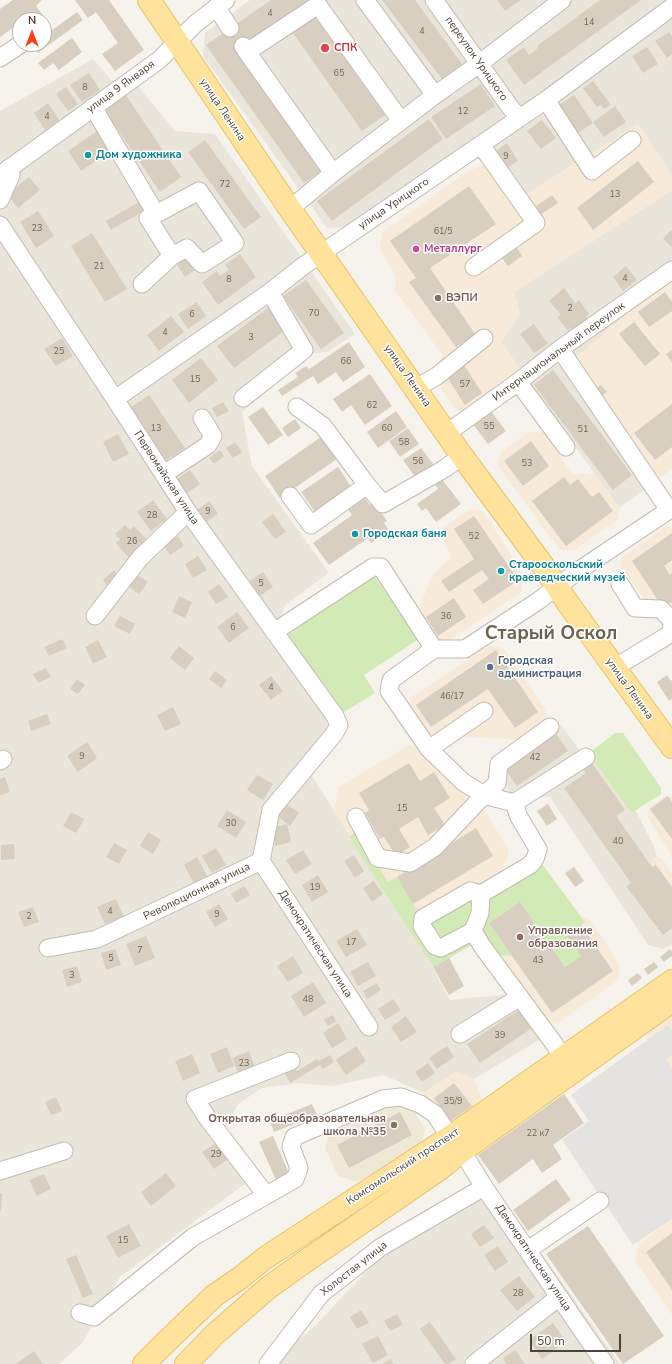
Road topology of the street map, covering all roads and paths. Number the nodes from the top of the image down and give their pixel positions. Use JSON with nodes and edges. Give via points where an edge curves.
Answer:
{"nodes":[{"id":1,"x":149,"y":0,"type":"edge"},
{"id":2,"x":365,"y":0,"type":"edge"},
{"id":3,"x":434,"y":0,"type":"edge"},
{"id":4,"x":562,"y":0,"type":"edge"},
{"id":5,"x":321,"y":2,"type":"edge"},
{"id":6,"x":221,"y":4,"type":"edge"},
{"id":7,"x":672,"y":7,"type":"edge"},
{"id":8,"x":230,"y":28,"type":"dead end"},
{"id":9,"x":177,"y":42,"type":"junction"},
{"id":10,"x":12,"y":50,"type":"edge"},
{"id":11,"x":0,"y":58,"type":"edge"},
{"id":12,"x":479,"y":64,"type":"junction"},
{"id":13,"x":435,"y":95,"type":"junction"},
{"id":14,"x":546,"y":100,"type":"junction"},
{"id":15,"x":93,"y":107,"type":"junction"},
{"id":16,"x":519,"y":118,"type":"junction"},
{"id":17,"x":401,"y":121,"type":"junction"},
{"id":18,"x":632,"y":140,"type":"dead end"},
{"id":19,"x":481,"y":145,"type":"junction"},
{"id":20,"x":3,"y":169,"type":"edge"},
{"id":21,"x":333,"y":173,"type":"junction"},
{"id":22,"x":0,"y":200,"type":"edge"},
{"id":23,"x":290,"y":209,"type":"junction"},
{"id":24,"x":156,"y":214,"type":"junction"},
{"id":25,"x":0,"y":225,"type":"edge"},
{"id":26,"x":322,"y":254,"type":"junction"},
{"id":27,"x":172,"y":256,"type":"junction"},
{"id":28,"x":474,"y":267,"type":"dead end"},
{"id":29,"x":672,"y":270,"type":"edge"},
{"id":30,"x":142,"y":284,"type":"dead end"},
{"id":31,"x":270,"y":292,"type":"junction"},
{"id":32,"x":484,"y":338,"type":"dead end"},
{"id":33,"x":560,"y":349,"type":"junction"},
{"id":34,"x":518,"y":382,"type":"junction"},
{"id":35,"x":416,"y":388,"type":"junction"},
{"id":36,"x":243,"y":398,"type":"dead end"},
{"id":37,"x":115,"y":399,"type":"junction"},
{"id":38,"x":297,"y":407,"type":"dead end"},
{"id":39,"x":202,"y":418,"type":"dead end"},
{"id":40,"x":447,"y":433,"type":"junction"},
{"id":41,"x":566,"y":447,"type":"dead end"},
{"id":42,"x":462,"y":456,"type":"junction"},
{"id":43,"x":164,"y":474,"type":"junction"},
{"id":44,"x":367,"y":486,"type":"junction"},
{"id":45,"x":290,"y":496,"type":"dead end"},
{"id":46,"x":671,"y":509,"type":"edge"},
{"id":47,"x":188,"y":512,"type":"junction"},
{"id":48,"x":620,"y":584,"type":"dead end"},
{"id":49,"x":556,"y":587,"type":"junction"},
{"id":50,"x":95,"y":616,"type":"dead end"},
{"id":51,"x":672,"y":621,"type":"edge"},
{"id":52,"x":672,"y":626,"type":"edge"},
{"id":53,"x":274,"y":632,"type":"junction"},
{"id":54,"x":434,"y":649,"type":"junction"},
{"id":55,"x":614,"y":668,"type":"junction"},
{"id":56,"x":484,"y":711,"type":"dead end"},
{"id":57,"x":339,"y":725,"type":"joint"},
{"id":58,"x":550,"y":727,"type":"dead end"},
{"id":59,"x":672,"y":747,"type":"edge"},
{"id":60,"x":429,"y":749,"type":"junction"},
{"id":61,"x":586,"y":757,"type":"dead end"},
{"id":62,"x":484,"y":795,"type":"junction"},
{"id":63,"x":514,"y":802,"type":"junction"},
{"id":64,"x":356,"y":817,"type":"dead end"},
{"id":65,"x":261,"y":861,"type":"junction"},
{"id":66,"x":481,"y":894,"type":"junction"},
{"id":67,"x":473,"y":931,"type":"junction"},
{"id":68,"x":48,"y":948,"type":"dead end"},
{"id":69,"x":672,"y":981,"type":"edge"},
{"id":70,"x":520,"y":997,"type":"junction"},
{"id":71,"x":672,"y":1001,"type":"edge"},
{"id":72,"x":369,"y":1027,"type":"dead end"},
{"id":73,"x":460,"y":1034,"type":"dead end"},
{"id":74,"x":563,"y":1058,"type":"junction"},
{"id":75,"x":291,"y":1061,"type":"dead end"},
{"id":76,"x":456,"y":1144,"type":"junction"},
{"id":77,"x":64,"y":1151,"type":"dead end"},
{"id":78,"x":0,"y":1172,"type":"edge"},
{"id":79,"x":484,"y":1187,"type":"junction"},
{"id":80,"x":266,"y":1195,"type":"junction"},
{"id":81,"x":600,"y":1201,"type":"dead end"},
{"id":82,"x":528,"y":1250,"type":"junction"},
{"id":83,"x":559,"y":1298,"type":"junction"},
{"id":84,"x":80,"y":1313,"type":"dead end"},
{"id":85,"x":144,"y":1364,"type":"edge"},
{"id":86,"x":186,"y":1364,"type":"edge"},
{"id":87,"x":268,"y":1364,"type":"edge"},
{"id":88,"x":474,"y":1364,"type":"edge"},
{"id":89,"x":605,"y":1364,"type":"edge"}],
"edges":[{"from":1,"to":9,"type":"main road","name":"улица Ленина"},
{"from":2,"to":13,"type":"street"},
{"from":3,"to":12,"type":"street","name":"переулок Урицкого"},
{"from":4,"to":12,"type":"street"},
{"from":5,"to":17,"type":"street"},
{"from":5,"to":21,"type":"street","via":[[245,49]]},
{"from":6,"to":8,"type":"street"},
{"from":6,"to":9,"type":"street","name":"улица 9 Января"},
{"from":7,"to":14,"type":"street","name":"улица Урицкого"},
{"from":9,"to":15,"type":"street","name":"улица 9 Января","via":[[159,60]]},
{"from":9,"to":23,"type":"main road","name":"улица Ленина"},
{"from":10,"to":11,"type":"street"},
{"from":12,"to":13,"type":"street"},
{"from":12,"to":16,"type":"street","name":"переулок Урицкого"},
{"from":13,"to":17,"type":"street"},
{"from":14,"to":16,"type":"street","name":"улица Урицкого"},
{"from":14,"to":18,"type":"street","via":[[592,171]]},
{"from":15,"to":20,"type":"street","name":"улица 9 Января"},
{"from":15,"to":24,"type":"street"},
{"from":16,"to":19,"type":"street","name":"улица Урицкого"},
{"from":17,"to":21,"type":"street"},
{"from":19,"to":26,"type":"street","name":"улица Урицкого"},
{"from":19,"to":28,"type":"street","via":[[536,223]]},
{"from":20,"to":22,"type":"street","via":[[11,175]]},
{"from":21,"to":23,"type":"street"},
{"from":23,"to":26,"type":"main road","name":"улица Ленина"},
{"from":24,"to":27,"type":"street","via":[[148,218]]},
{"from":24,"to":27,"type":"street","via":[[199,191],[235,243],[202,264],[187,248]]},
{"from":25,"to":37,"type":"street","name":"Первомайская улица"},
{"from":26,"to":31,"type":"street","name":"улица Урицкого"},
{"from":26,"to":35,"type":"main road","name":"улица Ленина"},
{"from":27,"to":30,"type":"street"},
{"from":29,"to":33,"type":"street","name":"Интернациональный переулок"},
{"from":31,"to":36,"type":"street","via":[[304,350]]},
{"from":31,"to":37,"type":"street","name":"улица Урицкого"},
{"from":32,"to":35,"type":"street","via":[[437,376]]},
{"from":33,"to":34,"type":"street","name":"Интернациональный переулок"},
{"from":33,"to":46,"type":"street"},
{"from":34,"to":40,"type":"street","name":"Интернациональный переулок"},
{"from":34,"to":41,"type":"street"},
{"from":35,"to":40,"type":"main road","name":"улица Ленина"},
{"from":37,"to":43,"type":"street","name":"Первомайская улица"},
{"from":38,"to":44,"type":"street","via":[[323,426]]},
{"from":39,"to":43,"type":"street","via":[[213,436],[208,445]]},
{"from":40,"to":42,"type":"main road","name":"улица Ленина"},
{"from":42,"to":44,"type":"street","via":[[383,504]]},
{"from":42,"to":49,"type":"main road","name":"улица Ленина"},
{"from":43,"to":47,"type":"street","name":"Первомайская улица"},
{"from":44,"to":45,"type":"street","via":[[311,525]]},
{"from":46,"to":49,"type":"street"},
{"from":47,"to":50,"type":"street","via":[[140,558]]},
{"from":47,"to":53,"type":"street","name":"Первомайская улица"},
{"from":48,"to":51,"type":"street","via":[[635,608],[661,609]]},
{"from":49,"to":54,"type":"street","via":[[464,649]]},
{"from":49,"to":55,"type":"main road","name":"улица Ленина"},
{"from":52,"to":55,"type":"street","via":[[670,634]]},
{"from":53,"to":54,"type":"street","via":[[374,567],[381,567]]},
{"from":53,"to":57,"type":"street","name":"Первомайская улица"},
{"from":54,"to":60,"type":"street","via":[[390,680],[389,691]]},
{"from":55,"to":59,"type":"main road","name":"улица Ленина"},
{"from":56,"to":60,"type":"street"},
{"from":57,"to":65,"type":"street","name":"Революционная улица","via":[[271,810]]},
{"from":58,"to":62,"type":"street","via":[[499,764],[498,783]]},
{"from":60,"to":62,"type":"street","via":[[463,782]]},
{"from":61,"to":63,"type":"street"},
{"from":62,"to":63,"type":"street"},
{"from":62,"to":64,"type":"street","via":[[435,847],[410,863],[378,858]]},
{"from":63,"to":66,"type":"street","via":[[538,849],[535,859],[530,865]]},
{"from":65,"to":68,"type":"street","name":"Революционная улица","via":[[97,939]]},
{"from":65,"to":72,"type":"street","name":"Демократическая улица"},
{"from":66,"to":67,"type":"street","via":[[480,913]]},
{"from":66,"to":67,"type":"street","via":[[470,891],[423,918],[422,926],[435,946],[442,948]]},
{"from":67,"to":70,"type":"street"},
{"from":69,"to":74,"type":"main road","name":"Комсомольский проспект"},
{"from":70,"to":73,"type":"street"},
{"from":70,"to":74,"type":"street"},
{"from":71,"to":76,"type":"main road","name":"Комсомольский проспект"},
{"from":74,"to":76,"type":"main road","name":"Комсомольский проспект"},
{"from":75,"to":80,"type":"street","via":[[196,1099],[208,1119]]},
{"from":76,"to":79,"type":"street","name":"Демократическая улица"},
{"from":76,"to":80,"type":"street","name":"Демократическая улица","via":[[435,1114],[420,1104],[401,1097],[383,1099],[294,1137],[291,1147],[299,1168],[294,1179]]},
{"from":76,"to":85,"type":"main road","name":"Комсомольский проспект","via":[[265,1258],[216,1295]]},
{"from":76,"to":86,"type":"main road","name":"Комсомольский проспект","via":[[442,1168],[268,1288],[215,1334]]},
{"from":77,"to":78,"type":"street"},
{"from":79,"to":82,"type":"street","name":"Демократическая улица"},
{"from":79,"to":87,"type":"street","name":"Холостая улица","via":[[381,1247],[320,1294]]},
{"from":80,"to":84,"type":"street","via":[[193,1237],[94,1317]]},
{"from":81,"to":82,"type":"street"},
{"from":82,"to":83,"type":"street","name":"Демократическая улица"},
{"from":83,"to":88,"type":"street"},
{"from":83,"to":89,"type":"street","name":"Демократическая улица"}]}
